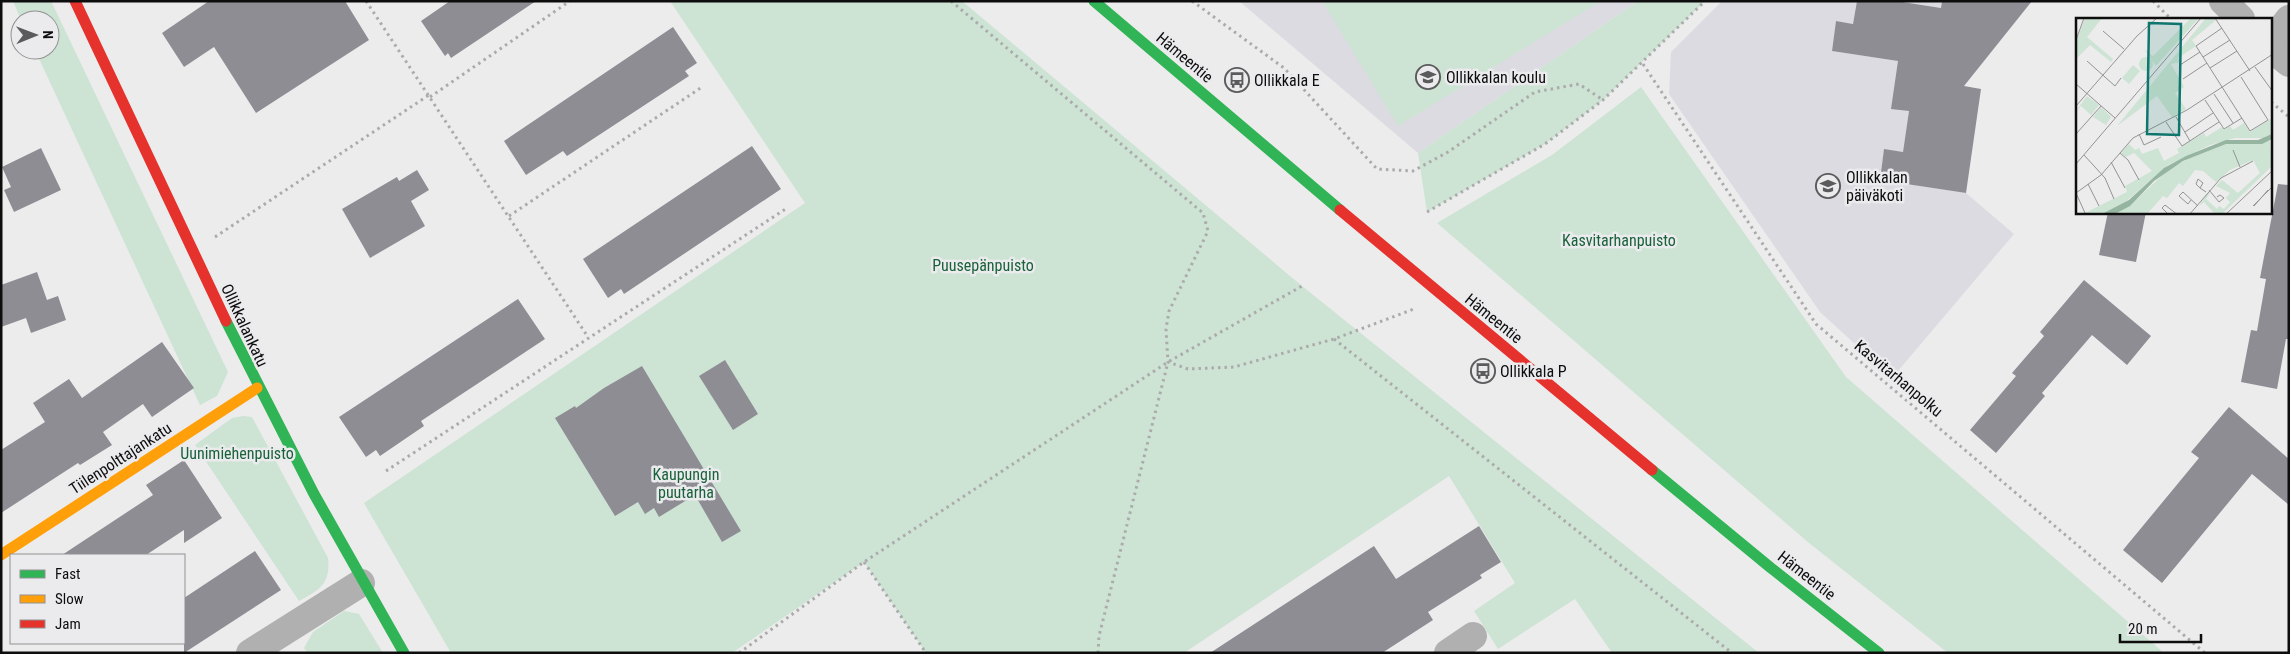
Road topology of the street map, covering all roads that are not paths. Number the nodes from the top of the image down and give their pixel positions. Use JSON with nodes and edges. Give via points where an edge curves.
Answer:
{"nodes":[{"id":1,"x":75,"y":1,"type":"edge"},
{"id":2,"x":1094,"y":1,"type":"edge"},
{"id":3,"x":2223,"y":1,"type":"edge"},
{"id":4,"x":2240,"y":18,"type":"edge"},
{"id":5,"x":2289,"y":19,"type":"edge"},
{"id":6,"x":2272,"y":41,"type":"edge"},
{"id":7,"x":2272,"y":49,"type":"edge"},
{"id":8,"x":2289,"y":63,"type":"edge"},
{"id":9,"x":257,"y":388,"type":"junction"},
{"id":10,"x":1,"y":555,"type":"edge"},
{"id":11,"x":361,"y":583,"type":"junction"},
{"id":12,"x":1473,"y":636,"type":"dead end"},
{"id":13,"x":250,"y":653,"type":"edge"},
{"id":14,"x":404,"y":653,"type":"edge"},
{"id":15,"x":1448,"y":653,"type":"edge"},
{"id":16,"x":1879,"y":653,"type":"edge"}],
"edges":[{"from":1,"to":9,"type":"street","name":"Ollikkalankatu"},
{"from":2,"to":16,"type":"street","name":"Hämeentie","via":[[1443,297]]},
{"from":3,"to":4,"type":"street"},
{"from":5,"to":6,"type":"street"},
{"from":7,"to":8,"type":"street"},
{"from":9,"to":10,"type":"street","name":"Tiilenpolttajankatu"},
{"from":9,"to":11,"type":"street","name":"Ollikkalankatu"},
{"from":11,"to":13,"type":"street"},
{"from":11,"to":14,"type":"street","name":"Ollikkalankatu"},
{"from":12,"to":15,"type":"street"}]}
